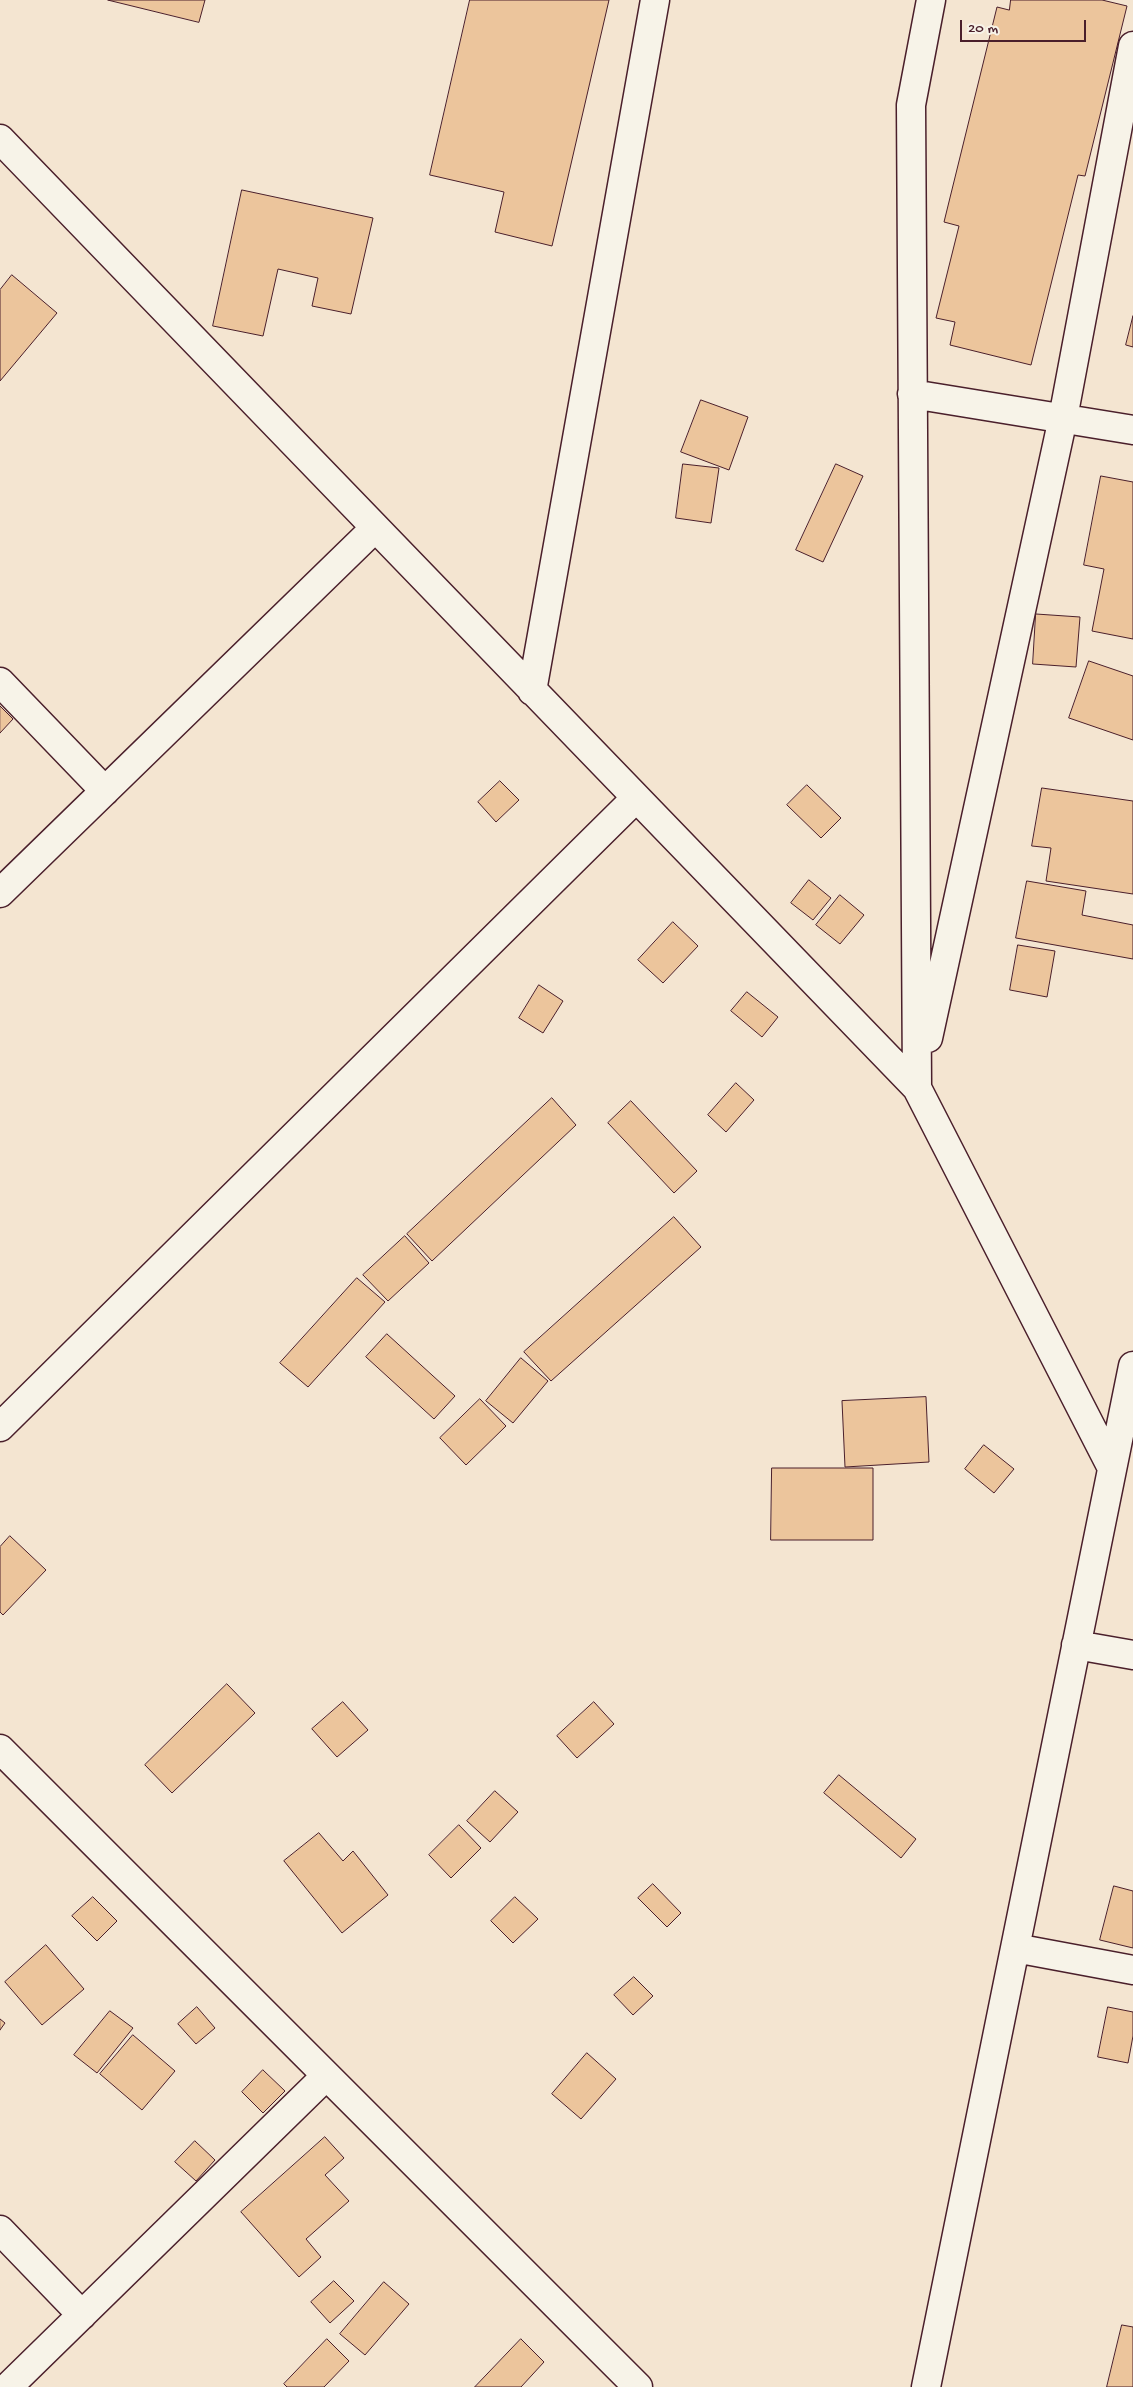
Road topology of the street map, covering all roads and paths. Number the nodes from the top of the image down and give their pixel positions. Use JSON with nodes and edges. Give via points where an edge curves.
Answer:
{"nodes":[{"id":1,"x":655,"y":0,"type":"edge"},
{"id":2,"x":931,"y":0,"type":"edge"},
{"id":3,"x":1133,"y":46,"type":"edge"},
{"id":4,"x":0,"y":139,"type":"edge"},
{"id":5,"x":912,"y":394,"type":"junction"},
{"id":6,"x":1063,"y":418,"type":"junction"},
{"id":7,"x":1133,"y":430,"type":"edge"},
{"id":8,"x":375,"y":528,"type":"junction"},
{"id":9,"x":0,"y":682,"type":"edge"},
{"id":10,"x":532,"y":690,"type":"junction"},
{"id":11,"x":105,"y":791,"type":"junction"},
{"id":12,"x":636,"y":799,"type":"junction"},
{"id":13,"x":0,"y":893,"type":"edge"},
{"id":14,"x":917,"y":1088,"type":"junction"},
{"id":15,"x":1133,"y":1366,"type":"edge"},
{"id":16,"x":0,"y":1427,"type":"edge"},
{"id":17,"x":1112,"y":1468,"type":"junction"},
{"id":18,"x":1076,"y":1644,"type":"junction"},
{"id":19,"x":1133,"y":1655,"type":"edge"},
{"id":20,"x":0,"y":1749,"type":"edge"},
{"id":21,"x":1015,"y":1948,"type":"junction"},
{"id":22,"x":1133,"y":1970,"type":"edge"},
{"id":23,"x":326,"y":2076,"type":"junction"},
{"id":24,"x":0,"y":2230,"type":"edge"},
{"id":25,"x":82,"y":2315,"type":"junction"},
{"id":26,"x":8,"y":2387,"type":"edge"},
{"id":27,"x":638,"y":2387,"type":"edge"},
{"id":28,"x":926,"y":2387,"type":"edge"}],
"edges":[{"from":1,"to":10,"type":"street"},
{"from":2,"to":5,"type":"street","via":[[911,105]]},
{"from":3,"to":6,"type":"street"},
{"from":4,"to":8,"type":"street"},
{"from":5,"to":6,"type":"street"},
{"from":5,"to":14,"type":"street"},
{"from":6,"to":7,"type":"street"},
{"from":6,"to":14,"type":"street"},
{"from":8,"to":10,"type":"street"},
{"from":8,"to":11,"type":"street"},
{"from":9,"to":11,"type":"street"},
{"from":10,"to":12,"type":"street"},
{"from":11,"to":13,"type":"street"},
{"from":12,"to":14,"type":"street"},
{"from":12,"to":16,"type":"street"},
{"from":14,"to":17,"type":"street"},
{"from":15,"to":17,"type":"street"},
{"from":17,"to":18,"type":"street"},
{"from":18,"to":19,"type":"street"},
{"from":18,"to":21,"type":"street"},
{"from":20,"to":23,"type":"street"},
{"from":21,"to":22,"type":"street"},
{"from":21,"to":28,"type":"street"},
{"from":23,"to":25,"type":"street"},
{"from":23,"to":27,"type":"street"},
{"from":24,"to":25,"type":"street"},
{"from":25,"to":26,"type":"street"}]}
